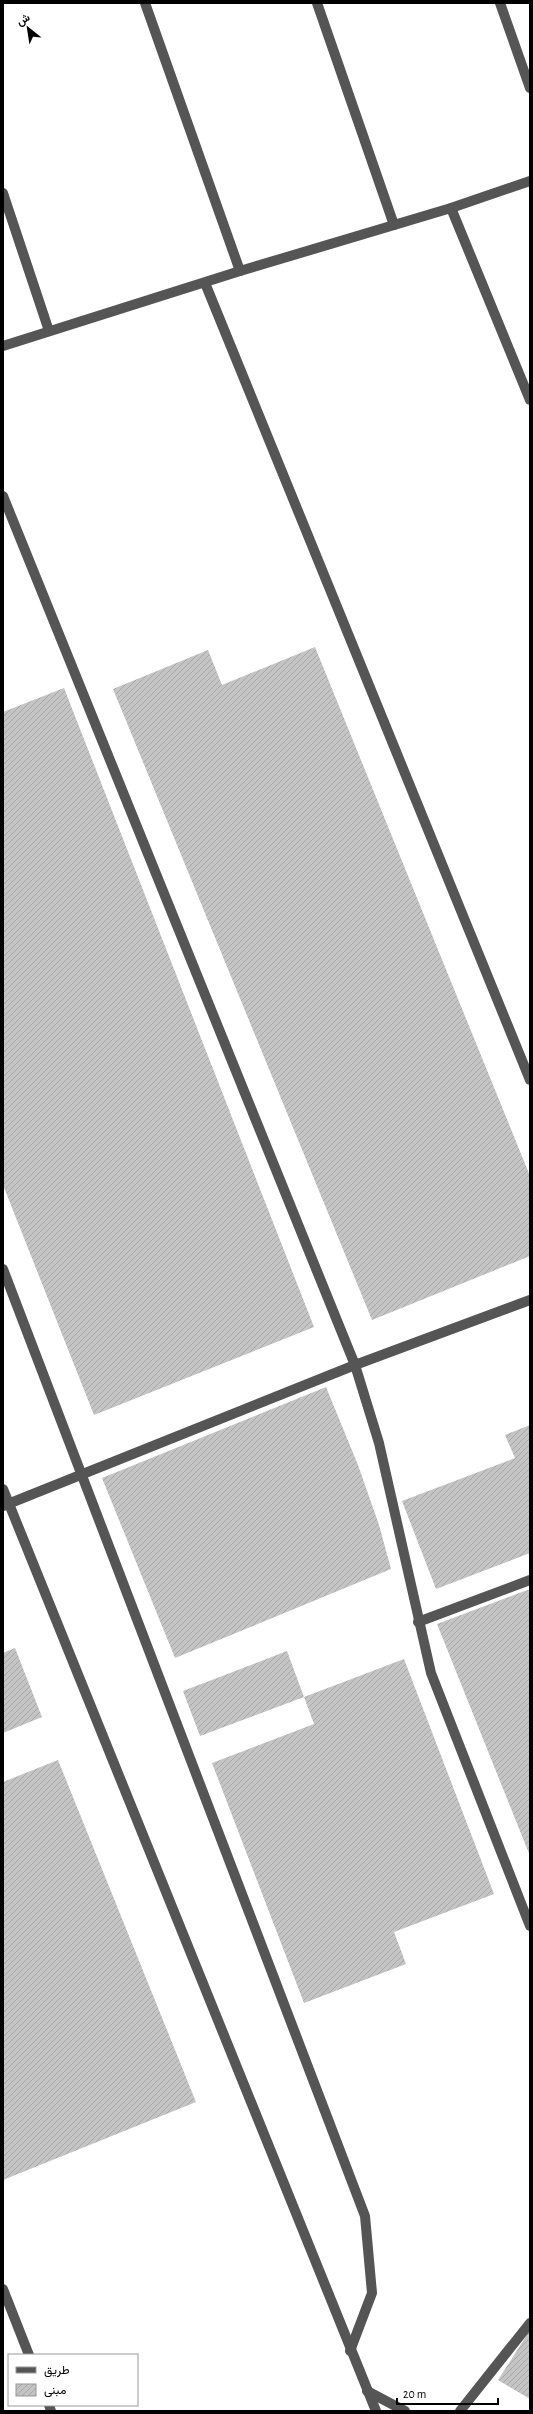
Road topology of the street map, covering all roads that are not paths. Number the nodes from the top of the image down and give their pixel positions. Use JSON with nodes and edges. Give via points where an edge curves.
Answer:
{"nodes":[{"id":1,"x":145,"y":3,"type":"edge"},
{"id":2,"x":317,"y":3,"type":"edge"},
{"id":3,"x":500,"y":3,"type":"edge"},
{"id":4,"x":530,"y":88,"type":"edge"},
{"id":5,"x":530,"y":181,"type":"edge"},
{"id":6,"x":3,"y":193,"type":"edge"},
{"id":7,"x":451,"y":208,"type":"junction"},
{"id":8,"x":394,"y":225,"type":"junction"},
{"id":9,"x":240,"y":271,"type":"junction"},
{"id":10,"x":205,"y":284,"type":"junction"},
{"id":11,"x":50,"y":331,"type":"junction"},
{"id":12,"x":3,"y":346,"type":"edge"},
{"id":13,"x":530,"y":400,"type":"edge"},
{"id":14,"x":3,"y":496,"type":"edge"},
{"id":15,"x":530,"y":1080,"type":"edge"},
{"id":16,"x":3,"y":1269,"type":"edge"},
{"id":17,"x":530,"y":1300,"type":"edge"},
{"id":18,"x":355,"y":1365,"type":"junction"},
{"id":19,"x":82,"y":1474,"type":"junction"},
{"id":20,"x":3,"y":1489,"type":"edge"},
{"id":21,"x":6,"y":1505,"type":"edge"},
{"id":22,"x":530,"y":1580,"type":"edge"},
{"id":23,"x":418,"y":1622,"type":"junction"},
{"id":24,"x":530,"y":1926,"type":"edge"},
{"id":25,"x":3,"y":2289,"type":"edge"},
{"id":26,"x":530,"y":2323,"type":"edge"},
{"id":27,"x":350,"y":2350,"type":"junction"},
{"id":28,"x":29,"y":2354,"type":"edge"},
{"id":29,"x":367,"y":2391,"type":"junction"},
{"id":30,"x":376,"y":2411,"type":"edge"},
{"id":31,"x":405,"y":2411,"type":"edge"},
{"id":32,"x":460,"y":2411,"type":"edge"}],
"edges":[{"from":1,"to":9,"type":"street"},
{"from":2,"to":8,"type":"street"},
{"from":3,"to":4,"type":"street"},
{"from":5,"to":7,"type":"street"},
{"from":6,"to":11,"type":"street"},
{"from":7,"to":8,"type":"street"},
{"from":7,"to":13,"type":"street"},
{"from":8,"to":9,"type":"street"},
{"from":9,"to":10,"type":"street"},
{"from":10,"to":11,"type":"street"},
{"from":10,"to":15,"type":"street"},
{"from":11,"to":12,"type":"street"},
{"from":14,"to":18,"type":"street"},
{"from":16,"to":19,"type":"street"},
{"from":17,"to":18,"type":"street"},
{"from":18,"to":19,"type":"street"},
{"from":18,"to":23,"type":"street","via":[[379,1443]]},
{"from":19,"to":21,"type":"street"},
{"from":19,"to":27,"type":"street","via":[[365,2216],[372,2293]]},
{"from":20,"to":21,"type":"street"},
{"from":21,"to":27,"type":"street"},
{"from":22,"to":23,"type":"street"},
{"from":23,"to":24,"type":"street","via":[[431,1674]]},
{"from":25,"to":28,"type":"street"},
{"from":26,"to":32,"type":"street"},
{"from":27,"to":29,"type":"street"},
{"from":29,"to":30,"type":"street"},
{"from":29,"to":31,"type":"street"}]}
